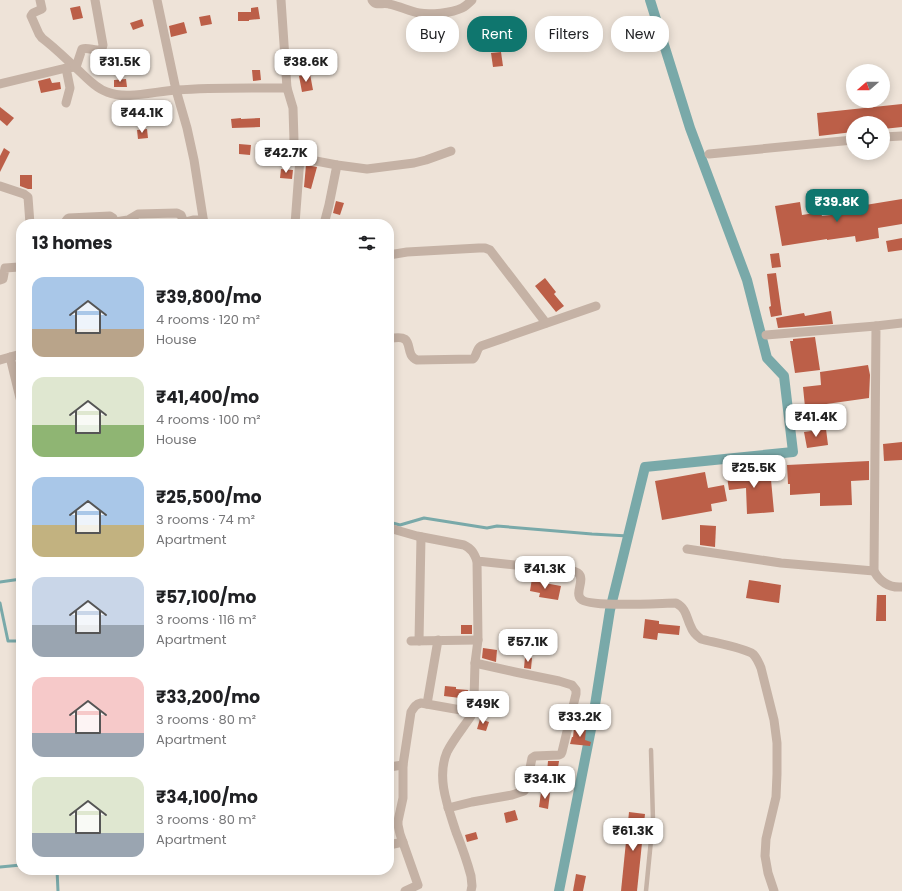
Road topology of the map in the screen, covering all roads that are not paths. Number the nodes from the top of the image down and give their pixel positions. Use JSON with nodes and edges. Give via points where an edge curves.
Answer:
{"nodes":[{"id":1,"x":40,"y":0,"type":"edge"},
{"id":2,"x":95,"y":0,"type":"edge"},
{"id":3,"x":157,"y":0,"type":"edge"},
{"id":4,"x":281,"y":0,"type":"edge"},
{"id":5,"x":372,"y":0,"type":"edge"},
{"id":6,"x":472,"y":0,"type":"edge"},
{"id":7,"x":76,"y":67,"type":"junction"},
{"id":8,"x":66,"y":68,"type":"junction"},
{"id":9,"x":0,"y":84,"type":"edge"},
{"id":10,"x":287,"y":88,"type":"junction"},
{"id":11,"x":176,"y":90,"type":"junction"},
{"id":12,"x":66,"y":103,"type":"dead end"},
{"id":13,"x":902,"y":136,"type":"edge"},
{"id":14,"x":890,"y":137,"type":"edge"},
{"id":15,"x":846,"y":141,"type":"edge"},
{"id":16,"x":451,"y":151,"type":"dead end"},
{"id":17,"x":709,"y":154,"type":"dead end"},
{"id":18,"x":300,"y":158,"type":"junction"},
{"id":19,"x":336,"y":165,"type":"junction"},
{"id":20,"x":0,"y":186,"type":"edge"},
{"id":21,"x":30,"y":219,"type":"edge"},
{"id":22,"x":67,"y":219,"type":"edge"},
{"id":23,"x":114,"y":219,"type":"edge"},
{"id":24,"x":130,"y":219,"type":"edge"},
{"id":25,"x":182,"y":219,"type":"edge"},
{"id":26,"x":204,"y":219,"type":"edge"},
{"id":27,"x":295,"y":219,"type":"edge"},
{"id":28,"x":325,"y":219,"type":"edge"},
{"id":29,"x":394,"y":254,"type":"edge"},
{"id":30,"x":16,"y":266,"type":"edge"},
{"id":31,"x":0,"y":280,"type":"edge"},
{"id":32,"x":596,"y":306,"type":"dead end"},
{"id":33,"x":546,"y":323,"type":"junction"},
{"id":34,"x":902,"y":324,"type":"edge"},
{"id":35,"x":876,"y":326,"type":"junction"},
{"id":36,"x":766,"y":335,"type":"dead end"},
{"id":37,"x":394,"y":338,"type":"edge"},
{"id":38,"x":16,"y":355,"type":"edge"},
{"id":39,"x":10,"y":357,"type":"junction"},
{"id":40,"x":0,"y":360,"type":"edge"},
{"id":41,"x":16,"y":382,"type":"edge"},
{"id":42,"x":394,"y":529,"type":"edge"},
{"id":43,"x":421,"y":537,"type":"junction"},
{"id":44,"x":687,"y":549,"type":"dead end"},
{"id":45,"x":477,"y":561,"type":"junction"},
{"id":46,"x":874,"y":571,"type":"junction"},
{"id":47,"x":902,"y":587,"type":"edge"},
{"id":48,"x":438,"y":640,"type":"junction"},
{"id":49,"x":478,"y":640,"type":"junction"},
{"id":50,"x":475,"y":663,"type":"junction"},
{"id":51,"x":427,"y":704,"type":"junction"},
{"id":52,"x":472,"y":712,"type":"junction"},
{"id":53,"x":651,"y":750,"type":"dead end"},
{"id":54,"x":403,"y":765,"type":"junction"},
{"id":55,"x":394,"y":766,"type":"edge"},
{"id":56,"x":448,"y":808,"type":"junction"},
{"id":57,"x":403,"y":842,"type":"junction"},
{"id":58,"x":394,"y":844,"type":"edge"},
{"id":59,"x":419,"y":888,"type":"edge"},
{"id":60,"x":405,"y":891,"type":"edge"},
{"id":61,"x":471,"y":891,"type":"edge"},
{"id":62,"x":646,"y":891,"type":"edge"},
{"id":63,"x":774,"y":891,"type":"edge"}],
"edges":[{"from":1,"to":7,"type":"street","via":[[42,9],[31,16],[39,34]]},
{"from":2,"to":7,"type":"street","via":[[103,48],[82,49]]},
{"from":3,"to":11,"type":"street"},
{"from":4,"to":10,"type":"street"},
{"from":5,"to":6,"type":"street","via":[[377,4],[388,3],[428,14],[455,11]]},
{"from":7,"to":8,"type":"street"},
{"from":7,"to":11,"type":"street","via":[[108,93],[130,95]]},
{"from":8,"to":9,"type":"street"},
{"from":8,"to":12,"type":"street","via":[[70,88]]},
{"from":10,"to":11,"type":"street"},
{"from":10,"to":18,"type":"street","via":[[293,108],[294,141]]},
{"from":11,"to":26,"type":"street","via":[[194,160]]},
{"from":13,"to":14,"type":"street"},
{"from":15,"to":17,"type":"street"},
{"from":16,"to":19,"type":"street","via":[[414,163],[367,169]]},
{"from":18,"to":19,"type":"street"},
{"from":18,"to":27,"type":"street"},
{"from":19,"to":28,"type":"street"},
{"from":20,"to":21,"type":"street","via":[[28,197]]},
{"from":22,"to":23,"type":"street","via":[[110,216]]},
{"from":24,"to":25,"type":"street","via":[[138,214],[177,213]]},
{"from":29,"to":33,"type":"street","via":[[488,249]]},
{"from":30,"to":31,"type":"street","via":[[5,268],[3,279]]},
{"from":32,"to":33,"type":"street"},
{"from":33,"to":37,"type":"street","via":[[480,346],[473,359],[417,360],[412,357],[408,342],[402,337]]},
{"from":34,"to":35,"type":"street"},
{"from":35,"to":36,"type":"street"},
{"from":35,"to":46,"type":"street"},
{"from":38,"to":39,"type":"street"},
{"from":39,"to":40,"type":"street"},
{"from":39,"to":41,"type":"street"},
{"from":42,"to":43,"type":"street"},
{"from":43,"to":45,"type":"street","via":[[464,545],[475,554]]},
{"from":43,"to":48,"type":"street","via":[[415,641]]},
{"from":44,"to":46,"type":"street","via":[[780,563]]},
{"from":45,"to":49,"type":"street"},
{"from":45,"to":63,"type":"street","via":[[578,573],[582,601],[616,605],[682,606],[691,629],[701,640],[753,654],[761,668],[777,743],[776,797],[766,839],[765,856]]},
{"from":46,"to":47,"type":"street","via":[[881,581],[896,588]]},
{"from":48,"to":49,"type":"street"},
{"from":48,"to":51,"type":"street"},
{"from":49,"to":50,"type":"street"},
{"from":50,"to":52,"type":"street"},
{"from":50,"to":56,"type":"street","via":[[559,681],[572,685],[576,694],[561,754],[533,757],[524,791]]},
{"from":51,"to":52,"type":"street"},
{"from":51,"to":54,"type":"street","via":[[418,704],[411,712]]},
{"from":52,"to":56,"type":"street","via":[[447,752],[443,776]]},
{"from":53,"to":62,"type":"lane","via":[[653,820]]},
{"from":54,"to":55,"type":"street"},
{"from":54,"to":57,"type":"street","via":[[403,798],[398,821]]},
{"from":56,"to":61,"type":"street","via":[[471,876]]},
{"from":57,"to":58,"type":"street"},
{"from":57,"to":59,"type":"street"},
{"from":59,"to":60,"type":"street"}]}
